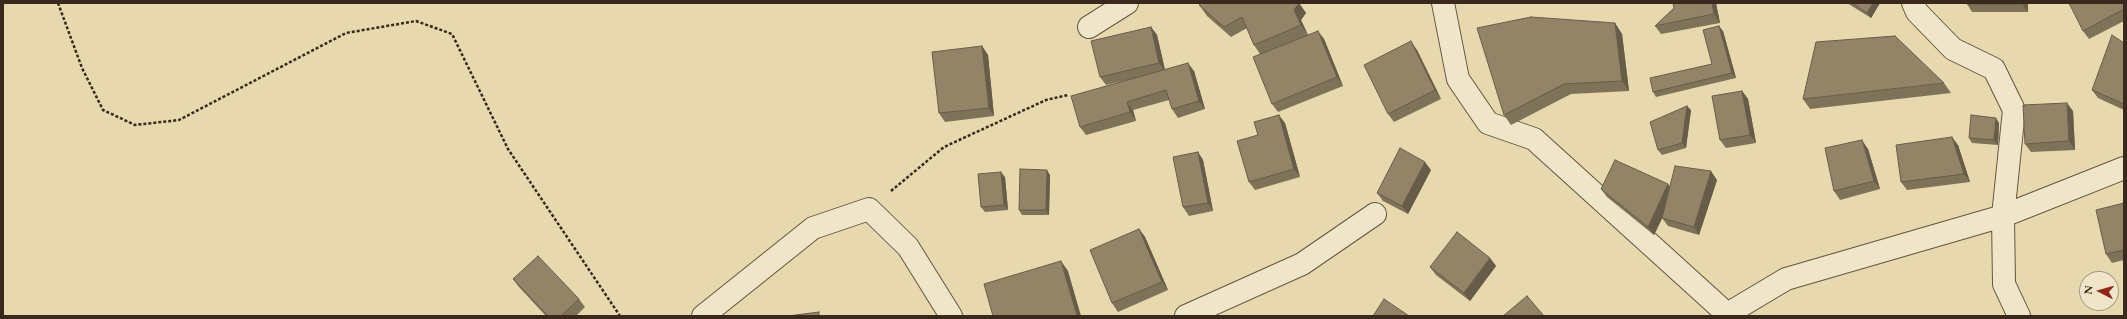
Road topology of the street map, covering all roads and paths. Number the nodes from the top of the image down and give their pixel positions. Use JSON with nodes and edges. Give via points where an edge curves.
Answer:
{"nodes":[{"id":1,"x":58,"y":3,"type":"edge"},
{"id":2,"x":1127,"y":3,"type":"edge"},
{"id":3,"x":1443,"y":3,"type":"edge"},
{"id":4,"x":1914,"y":3,"type":"edge"},
{"id":5,"x":1089,"y":27,"type":"dead end"},
{"id":6,"x":1068,"y":95,"type":"dead end"},
{"id":7,"x":2124,"y":168,"type":"edge"},
{"id":8,"x":869,"y":209,"type":"junction"},
{"id":9,"x":1375,"y":214,"type":"dead end"},
{"id":10,"x":2003,"y":216,"type":"junction"},
{"id":11,"x":1725,"y":315,"type":"edge"},
{"id":12,"x":620,"y":316,"type":"edge"},
{"id":13,"x":703,"y":316,"type":"edge"},
{"id":14,"x":950,"y":316,"type":"edge"},
{"id":15,"x":1186,"y":316,"type":"edge"},
{"id":16,"x":2019,"y":316,"type":"edge"}],
"edges":[{"from":1,"to":12,"type":"path","via":[[82,68],[102,110],[135,125],[179,120],[346,32],[416,21],[452,34],[508,148]]},
{"from":2,"to":5,"type":"street"},
{"from":3,"to":11,"type":"street","via":[[1458,79],[1488,123],[1534,139]]},
{"from":4,"to":10,"type":"street","via":[[1917,12],[1953,49],[1994,69],[2014,110]]},
{"from":6,"to":8,"type":"path","via":[[1046,100],[944,147]]},
{"from":7,"to":10,"type":"street"},
{"from":8,"to":13,"type":"street","via":[[813,228]]},
{"from":8,"to":14,"type":"street","via":[[908,247]]},
{"from":9,"to":15,"type":"street","via":[[1302,264]]},
{"from":10,"to":11,"type":"street","via":[[1786,279]]},
{"from":10,"to":16,"type":"street","via":[[2004,284]]}]}
